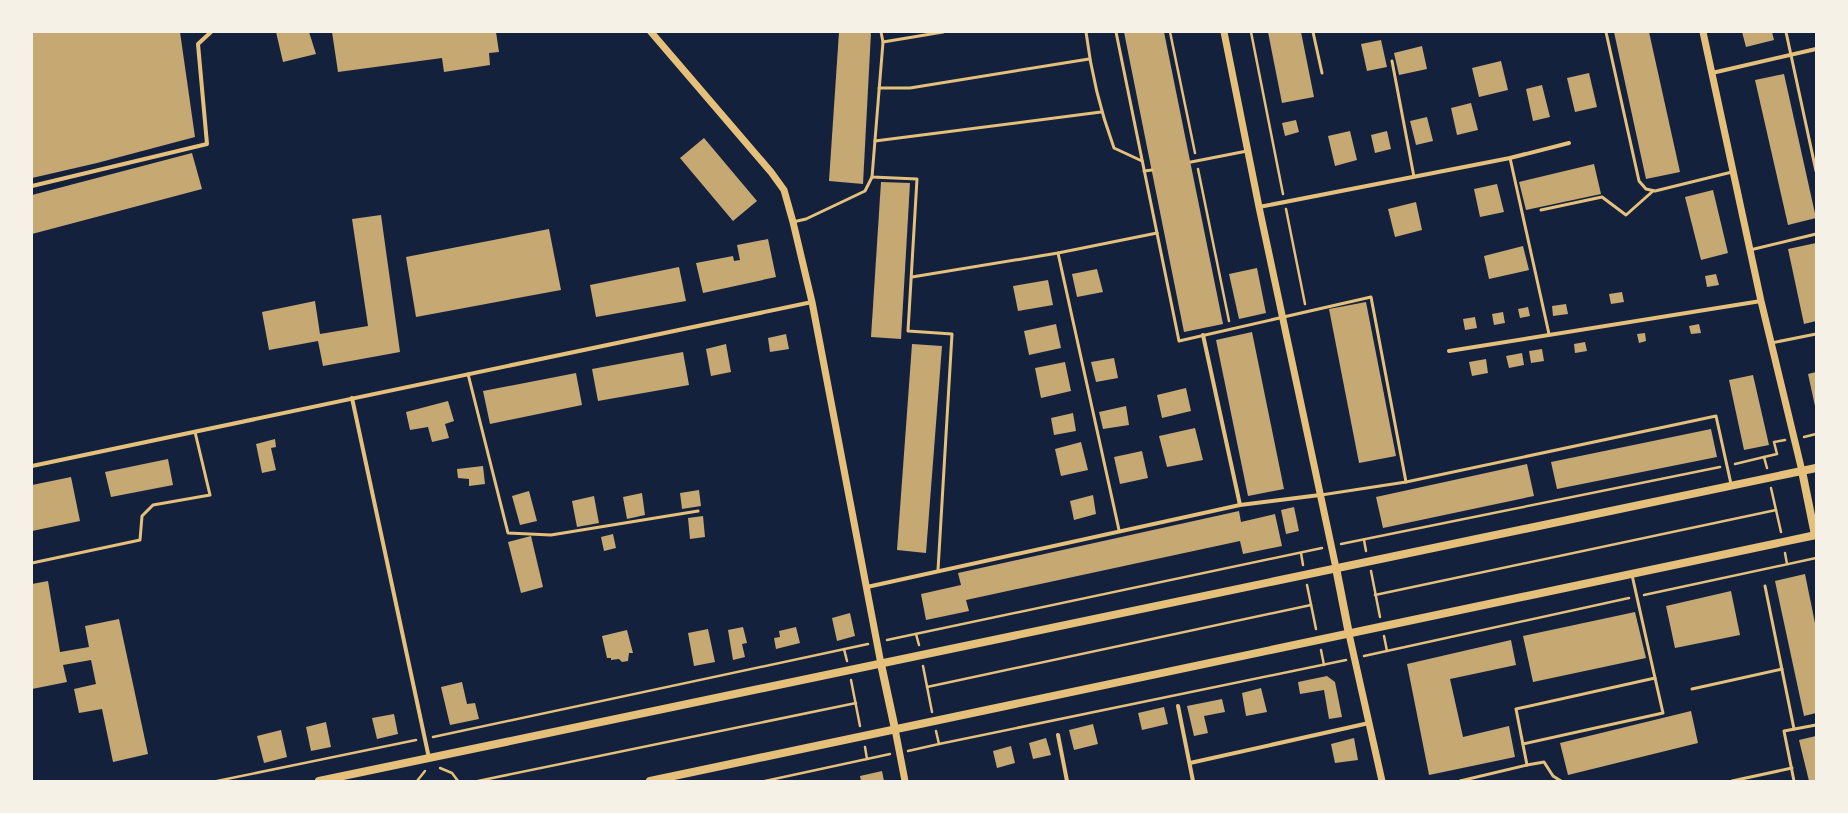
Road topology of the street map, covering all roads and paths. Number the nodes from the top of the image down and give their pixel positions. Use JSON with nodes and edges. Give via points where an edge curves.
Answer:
{"nodes":[{"id":1,"x":211,"y":32,"type":"edge"},
{"id":2,"x":651,"y":32,"type":"edge"},
{"id":3,"x":881,"y":32,"type":"edge"},
{"id":4,"x":943,"y":32,"type":"edge"},
{"id":5,"x":1086,"y":32,"type":"edge"},
{"id":6,"x":1116,"y":32,"type":"edge"},
{"id":7,"x":1170,"y":32,"type":"edge"},
{"id":8,"x":1224,"y":32,"type":"edge"},
{"id":9,"x":1251,"y":32,"type":"edge"},
{"id":10,"x":1313,"y":32,"type":"edge"},
{"id":11,"x":1606,"y":32,"type":"edge"},
{"id":12,"x":1703,"y":32,"type":"edge"},
{"id":13,"x":1786,"y":32,"type":"edge"},
{"id":14,"x":883,"y":42,"type":"junction"},
{"id":15,"x":1816,"y":49,"type":"edge"},
{"id":16,"x":1791,"y":55,"type":"junction"},
{"id":17,"x":1089,"y":58,"type":"junction"},
{"id":18,"x":1392,"y":61,"type":"dead end"},
{"id":19,"x":1322,"y":73,"type":"dead end"},
{"id":20,"x":1712,"y":73,"type":"junction"},
{"id":21,"x":879,"y":88,"type":"junction"},
{"id":22,"x":1101,"y":112,"type":"junction"},
{"id":23,"x":875,"y":141,"type":"junction"},
{"id":24,"x":1569,"y":143,"type":"dead end"},
{"id":25,"x":1247,"y":151,"type":"junction"},
{"id":26,"x":1510,"y":158,"type":"junction"},
{"id":27,"x":1142,"y":161,"type":"junction"},
{"id":28,"x":1196,"y":161,"type":"junction"},
{"id":29,"x":1191,"y":162,"type":"dead end"},
{"id":30,"x":1152,"y":170,"type":"dead end"},
{"id":31,"x":1144,"y":171,"type":"junction"},
{"id":32,"x":1816,"y":171,"type":"edge"},
{"id":33,"x":1732,"y":172,"type":"junction"},
{"id":34,"x":872,"y":177,"type":"junction"},
{"id":35,"x":1414,"y":177,"type":"junction"},
{"id":36,"x":32,"y":186,"type":"edge"},
{"id":37,"x":1653,"y":191,"type":"junction"},
{"id":38,"x":1284,"y":202,"type":"junction"},
{"id":39,"x":1259,"y":207,"type":"junction"},
{"id":40,"x":1541,"y":210,"type":"dead end"},
{"id":41,"x":793,"y":222,"type":"junction"},
{"id":42,"x":1157,"y":233,"type":"junction"},
{"id":43,"x":1816,"y":234,"type":"edge"},
{"id":44,"x":1749,"y":250,"type":"junction"},
{"id":45,"x":1058,"y":253,"type":"junction"},
{"id":46,"x":912,"y":277,"type":"junction"},
{"id":47,"x":1760,"y":301,"type":"junction"},
{"id":48,"x":812,"y":302,"type":"junction"},
{"id":49,"x":1307,"y":312,"type":"junction"},
{"id":50,"x":1283,"y":318,"type":"junction"},
{"id":51,"x":1231,"y":329,"type":"junction"},
{"id":52,"x":1549,"y":334,"type":"junction"},
{"id":53,"x":1816,"y":334,"type":"edge"},
{"id":54,"x":1203,"y":335,"type":"junction"},
{"id":55,"x":1771,"y":343,"type":"junction"},
{"id":56,"x":1449,"y":351,"type":"dead end"},
{"id":57,"x":468,"y":374,"type":"junction"},
{"id":58,"x":352,"y":398,"type":"junction"},
{"id":59,"x":195,"y":432,"type":"junction"},
{"id":60,"x":1764,"y":457,"type":"dead end"},
{"id":61,"x":32,"y":466,"type":"edge"},
{"id":62,"x":1727,"y":466,"type":"junction"},
{"id":63,"x":1816,"y":468,"type":"edge"},
{"id":64,"x":1802,"y":471,"type":"junction"},
{"id":65,"x":1406,"y":482,"type":"junction"},
{"id":66,"x":1731,"y":486,"type":"junction"},
{"id":67,"x":1320,"y":495,"type":"junction"},
{"id":68,"x":1240,"y":505,"type":"junction"},
{"id":69,"x":698,"y":510,"type":"dead end"},
{"id":70,"x":1776,"y":510,"type":"dead end"},
{"id":71,"x":1119,"y":530,"type":"junction"},
{"id":72,"x":1816,"y":536,"type":"edge"},
{"id":73,"x":1364,"y":540,"type":"junction"},
{"id":74,"x":1332,"y":546,"type":"junction"},
{"id":75,"x":1301,"y":553,"type":"junction"},
{"id":76,"x":1816,"y":558,"type":"edge"},
{"id":77,"x":1368,"y":562,"type":"junction"},
{"id":78,"x":32,"y":563,"type":"edge"},
{"id":79,"x":1787,"y":564,"type":"dead end"},
{"id":80,"x":1336,"y":568,"type":"junction"},
{"id":81,"x":938,"y":570,"type":"junction"},
{"id":82,"x":1632,"y":574,"type":"junction"},
{"id":83,"x":1305,"y":575,"type":"junction"},
{"id":84,"x":1765,"y":586,"type":"dead end"},
{"id":85,"x":867,"y":587,"type":"junction"},
{"id":86,"x":1375,"y":595,"type":"junction"},
{"id":87,"x":1312,"y":605,"type":"junction"},
{"id":88,"x":1382,"y":627,"type":"junction"},
{"id":89,"x":1348,"y":634,"type":"junction"},
{"id":90,"x":1319,"y":640,"type":"junction"},
{"id":91,"x":877,"y":642,"type":"junction"},
{"id":92,"x":1387,"y":651,"type":"dead end"},
{"id":93,"x":881,"y":664,"type":"junction"},
{"id":94,"x":1324,"y":665,"type":"dead end"},
{"id":95,"x":1782,"y":670,"type":"junction"},
{"id":96,"x":1655,"y":678,"type":"junction"},
{"id":97,"x":928,"y":687,"type":"dead end"},
{"id":98,"x":1692,"y":689,"type":"dead end"},
{"id":99,"x":856,"y":703,"type":"dead end"},
{"id":100,"x":1178,"y":706,"type":"dead end"},
{"id":101,"x":1369,"y":723,"type":"junction"},
{"id":102,"x":1816,"y":725,"type":"edge"},
{"id":103,"x":894,"y":729,"type":"junction"},
{"id":104,"x":1794,"y":729,"type":"junction"},
{"id":105,"x":1058,"y":735,"type":"dead end"},
{"id":106,"x":425,"y":739,"type":"junction"},
{"id":107,"x":1523,"y":744,"type":"junction"},
{"id":108,"x":429,"y":758,"type":"junction"},
{"id":109,"x":1190,"y":763,"type":"junction"},
{"id":110,"x":1527,"y":765,"type":"junction"},
{"id":111,"x":439,"y":767,"type":"dead end"},
{"id":112,"x":432,"y":768,"type":"dead end"},
{"id":113,"x":1792,"y":768,"type":"junction"},
{"id":114,"x":217,"y":781,"type":"edge"},
{"id":115,"x":319,"y":781,"type":"edge"},
{"id":116,"x":417,"y":781,"type":"edge"},
{"id":117,"x":458,"y":781,"type":"edge"},
{"id":118,"x":478,"y":781,"type":"edge"},
{"id":119,"x":650,"y":781,"type":"edge"},
{"id":120,"x":905,"y":781,"type":"edge"},
{"id":121,"x":1067,"y":781,"type":"edge"},
{"id":122,"x":1193,"y":781,"type":"edge"},
{"id":123,"x":1382,"y":781,"type":"edge"},
{"id":124,"x":1460,"y":781,"type":"edge"},
{"id":125,"x":1561,"y":781,"type":"edge"},
{"id":126,"x":1732,"y":781,"type":"edge"},
{"id":127,"x":1794,"y":781,"type":"edge"}],
"edges":[{"from":1,"to":36,"type":"street","via":[[198,44],[207,144]]},
{"from":2,"to":41,"type":"street","via":[[771,172],[784,190]]},
{"from":3,"to":14,"type":"lane"},
{"from":4,"to":14,"type":"lane"},
{"from":5,"to":17,"type":"lane"},
{"from":6,"to":27,"type":"lane"},
{"from":7,"to":28,"type":"path"},
{"from":8,"to":25,"type":"street"},
{"from":9,"to":38,"type":"path"},
{"from":10,"to":19,"type":"lane"},
{"from":11,"to":37,"type":"lane","via":[[1639,181],[1646,190]]},
{"from":12,"to":20,"type":"street"},
{"from":13,"to":16,"type":"lane"},
{"from":14,"to":21,"type":"lane"},
{"from":15,"to":16,"type":"street"},
{"from":16,"to":20,"type":"street"},
{"from":16,"to":32,"type":"lane"},
{"from":17,"to":21,"type":"lane","via":[[910,88]]},
{"from":17,"to":22,"type":"lane"},
{"from":18,"to":35,"type":"lane"},
{"from":20,"to":33,"type":"street"},
{"from":21,"to":23,"type":"lane"},
{"from":22,"to":23,"type":"lane"},
{"from":22,"to":27,"type":"lane","via":[[1114,148]]},
{"from":23,"to":34,"type":"lane"},
{"from":24,"to":26,"type":"street"},
{"from":25,"to":28,"type":"lane"},
{"from":25,"to":39,"type":"street"},
{"from":26,"to":35,"type":"street"},
{"from":26,"to":52,"type":"lane"},
{"from":27,"to":31,"type":"lane"},
{"from":28,"to":29,"type":"lane"},
{"from":28,"to":51,"type":"path"},
{"from":30,"to":31,"type":"lane"},
{"from":31,"to":42,"type":"lane"},
{"from":33,"to":37,"type":"lane"},
{"from":33,"to":44,"type":"street"},
{"from":34,"to":41,"type":"lane","via":[[865,191],[806,219]]},
{"from":34,"to":46,"type":"lane","via":[[917,179]]},
{"from":35,"to":38,"type":"street"},
{"from":37,"to":40,"type":"lane","via":[[1626,215],[1602,197]]},
{"from":38,"to":39,"type":"street"},
{"from":38,"to":49,"type":"path"},
{"from":39,"to":50,"type":"street"},
{"from":41,"to":48,"type":"street"},
{"from":42,"to":45,"type":"lane"},
{"from":42,"to":54,"type":"lane","via":[[1179,341]]},
{"from":43,"to":44,"type":"lane"},
{"from":44,"to":47,"type":"street"},
{"from":45,"to":46,"type":"lane"},
{"from":45,"to":71,"type":"lane"},
{"from":46,"to":81,"type":"lane","via":[[908,331],[952,334]]},
{"from":47,"to":52,"type":"street"},
{"from":47,"to":55,"type":"street"},
{"from":48,"to":57,"type":"street"},
{"from":48,"to":85,"type":"street"},
{"from":49,"to":50,"type":"lane"},
{"from":49,"to":65,"type":"lane","via":[[1371,297]]},
{"from":50,"to":51,"type":"lane"},
{"from":50,"to":67,"type":"street"},
{"from":51,"to":54,"type":"lane"},
{"from":52,"to":56,"type":"street"},
{"from":53,"to":55,"type":"lane"},
{"from":54,"to":68,"type":"street"},
{"from":55,"to":64,"type":"street"},
{"from":57,"to":58,"type":"street"},
{"from":57,"to":69,"type":"lane","via":[[508,533],[551,536]]},
{"from":58,"to":59,"type":"street"},
{"from":58,"to":106,"type":"street"},
{"from":59,"to":61,"type":"street"},
{"from":59,"to":78,"type":"lane","via":[[210,495],[153,505],[142,516],[140,540]]},
{"from":60,"to":62,"type":"path"},
{"from":62,"to":65,"type":"lane","via":[[1716,416]]},
{"from":62,"to":66,"type":"lane"},
{"from":62,"to":73,"type":"path"},
{"from":63,"to":64,"type":"main road"},
{"from":64,"to":66,"type":"main road"},
{"from":64,"to":72,"type":"main road"},
{"from":65,"to":67,"type":"lane"},
{"from":66,"to":77,"type":"main road"},
{"from":67,"to":68,"type":"street"},
{"from":67,"to":74,"type":"street"},
{"from":68,"to":71,"type":"street"},
{"from":70,"to":86,"type":"path"},
{"from":71,"to":81,"type":"street"},
{"from":72,"to":82,"type":"main road"},
{"from":73,"to":74,"type":"path"},
{"from":73,"to":77,"type":"path"},
{"from":74,"to":75,"type":"path"},
{"from":74,"to":80,"type":"street"},
{"from":75,"to":83,"type":"path"},
{"from":75,"to":91,"type":"path"},
{"from":76,"to":79,"type":"path"},
{"from":77,"to":80,"type":"main road"},
{"from":77,"to":86,"type":"path"},
{"from":80,"to":83,"type":"main road"},
{"from":80,"to":89,"type":"main road"},
{"from":81,"to":85,"type":"street"},
{"from":82,"to":88,"type":"main road"},
{"from":82,"to":96,"type":"lane"},
{"from":83,"to":87,"type":"path"},
{"from":83,"to":93,"type":"main road"},
{"from":84,"to":95,"type":"lane"},
{"from":85,"to":91,"type":"street"},
{"from":86,"to":88,"type":"path"},
{"from":87,"to":90,"type":"path"},
{"from":87,"to":97,"type":"path"},
{"from":88,"to":89,"type":"main road"},
{"from":88,"to":92,"type":"path"},
{"from":89,"to":90,"type":"main road"},
{"from":89,"to":101,"type":"street"},
{"from":90,"to":94,"type":"path"},
{"from":90,"to":103,"type":"main road"},
{"from":91,"to":93,"type":"street"},
{"from":91,"to":106,"type":"path"},
{"from":93,"to":103,"type":"main road"},
{"from":93,"to":108,"type":"main road"},
{"from":95,"to":98,"type":"lane"},
{"from":95,"to":104,"type":"lane"},
{"from":96,"to":107,"type":"lane","via":[[1516,709]]},
{"from":96,"to":107,"type":"lane","via":[[1663,713]]},
{"from":99,"to":118,"type":"path"},
{"from":100,"to":109,"type":"street"},
{"from":101,"to":109,"type":"street"},
{"from":101,"to":123,"type":"street"},
{"from":102,"to":104,"type":"lane"},
{"from":103,"to":119,"type":"main road"},
{"from":103,"to":120,"type":"street"},
{"from":104,"to":113,"type":"lane","via":[[1784,731]]},
{"from":105,"to":121,"type":"street"},
{"from":106,"to":108,"type":"street"},
{"from":106,"to":114,"type":"path"},
{"from":107,"to":110,"type":"lane"},
{"from":108,"to":115,"type":"main road"},
{"from":109,"to":122,"type":"street"},
{"from":110,"to":124,"type":"lane"},
{"from":110,"to":125,"type":"lane","via":[[1544,762],[1553,776]]},
{"from":111,"to":117,"type":"path","via":[[452,773]]},
{"from":112,"to":116,"type":"path","via":[[425,771]]},
{"from":113,"to":126,"type":"lane"},
{"from":113,"to":127,"type":"lane"}]}
